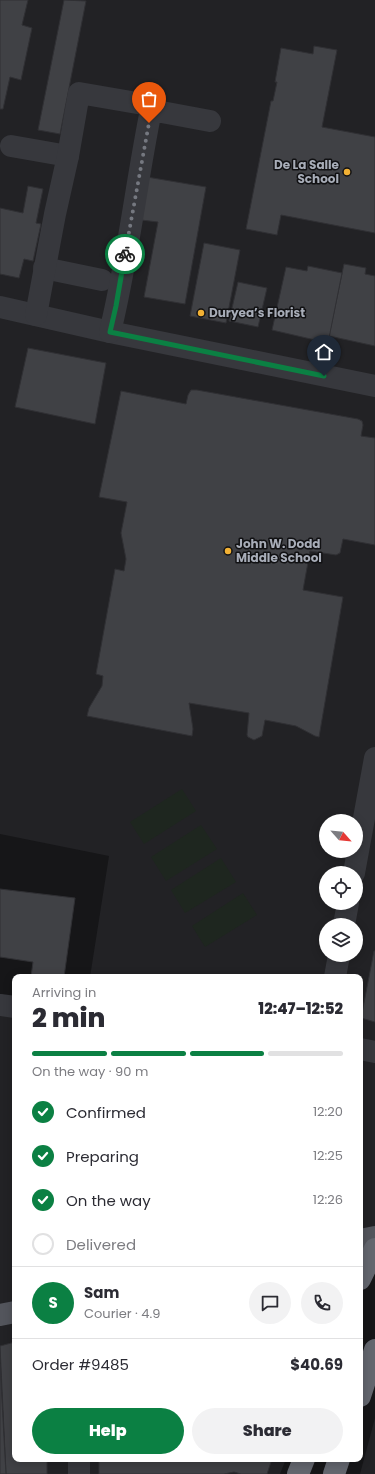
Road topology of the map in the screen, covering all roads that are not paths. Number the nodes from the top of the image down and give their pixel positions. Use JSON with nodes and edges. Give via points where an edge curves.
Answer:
{"nodes":[{"id":1,"x":143,"y":104,"type":"dead end"},
{"id":2,"x":210,"y":121,"type":"dead end"},
{"id":3,"x":11,"y":146,"type":"dead end"},
{"id":4,"x":68,"y":156,"type":"junction"},
{"id":5,"x":44,"y":268,"type":"junction"},
{"id":6,"x":102,"y":280,"type":"dead end"},
{"id":7,"x":0,"y":307,"type":"edge"},
{"id":8,"x":36,"y":315,"type":"junction"},
{"id":9,"x":110,"y":332,"type":"junction"},
{"id":10,"x":375,"y":386,"type":"edge"},
{"id":11,"x":375,"y":758,"type":"edge"},
{"id":12,"x":355,"y":866,"type":"edge"},
{"id":13,"x":338,"y":962,"type":"edge"},
{"id":14,"x":336,"y":974,"type":"edge"},
{"id":15,"x":0,"y":1006,"type":"edge"},
{"id":16,"x":12,"y":1007,"type":"edge"},
{"id":17,"x":363,"y":1050,"type":"edge"},
{"id":18,"x":375,"y":1052,"type":"edge"},
{"id":19,"x":375,"y":1236,"type":"edge"},
{"id":20,"x":363,"y":1239,"type":"edge"},
{"id":21,"x":375,"y":1249,"type":"edge"},
{"id":22,"x":363,"y":1273,"type":"edge"},
{"id":23,"x":12,"y":1313,"type":"edge"},
{"id":24,"x":0,"y":1315,"type":"edge"},
{"id":25,"x":375,"y":1350,"type":"edge"},
{"id":26,"x":363,"y":1387,"type":"edge"},
{"id":27,"x":79,"y":1462,"type":"edge"},
{"id":28,"x":303,"y":1462,"type":"edge"},
{"id":29,"x":338,"y":1462,"type":"edge"},
{"id":30,"x":79,"y":1474,"type":"edge"},
{"id":31,"x":298,"y":1474,"type":"edge"},
{"id":32,"x":334,"y":1474,"type":"edge"}],
"edges":[{"from":1,"to":4,"type":"street","via":[[79,93]]},
{"from":2,"to":9,"type":"street","via":[[151,110]]},
{"from":3,"to":4,"type":"street"},
{"from":4,"to":5,"type":"street"},
{"from":5,"to":6,"type":"street"},
{"from":5,"to":8,"type":"street"},
{"from":7,"to":8,"type":"street"},
{"from":8,"to":9,"type":"street"},
{"from":9,"to":10,"type":"street"},
{"from":11,"to":12,"type":"street"},
{"from":13,"to":14,"type":"street"},
{"from":15,"to":16,"type":"street"},
{"from":17,"to":18,"type":"street"},
{"from":19,"to":20,"type":"main road"},
{"from":21,"to":22,"type":"highway"},
{"from":23,"to":24,"type":"main road"},
{"from":25,"to":26,"type":"highway"},
{"from":27,"to":30,"type":"street"},
{"from":28,"to":31,"type":"highway"},
{"from":29,"to":32,"type":"highway"}]}
